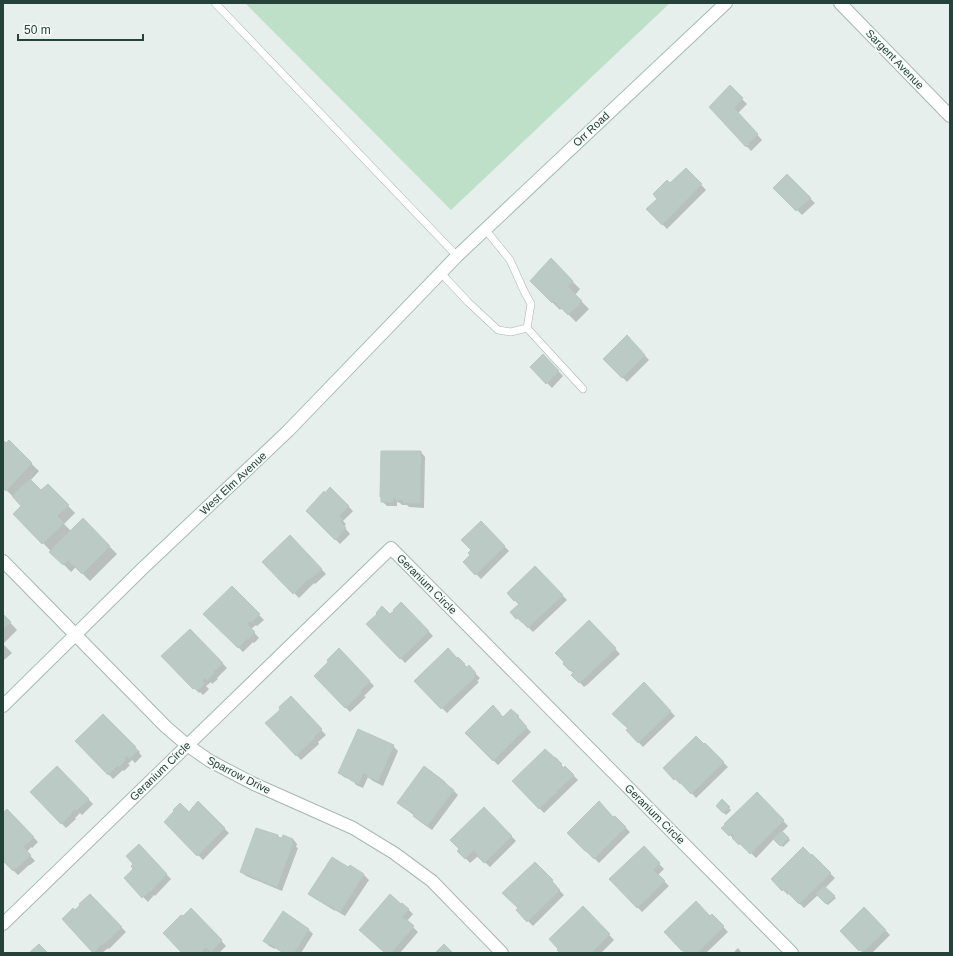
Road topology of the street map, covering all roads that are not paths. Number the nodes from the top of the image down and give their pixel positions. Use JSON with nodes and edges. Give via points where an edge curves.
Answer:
{"nodes":[{"id":1,"x":215,"y":3,"type":"edge"},
{"id":2,"x":726,"y":3,"type":"edge"},
{"id":3,"x":840,"y":3,"type":"edge"},
{"id":4,"x":950,"y":116,"type":"edge"},
{"id":5,"x":485,"y":229,"type":"junction"},
{"id":6,"x":457,"y":256,"type":"junction"},
{"id":7,"x":440,"y":272,"type":"junction"},
{"id":8,"x":527,"y":328,"type":"junction"},
{"id":9,"x":584,"y":390,"type":"dead end"},
{"id":10,"x":3,"y":561,"type":"edge"},
{"id":11,"x":75,"y":634,"type":"junction"},
{"id":12,"x":3,"y":706,"type":"edge"},
{"id":13,"x":187,"y":745,"type":"junction"},
{"id":14,"x":3,"y":924,"type":"edge"},
{"id":15,"x":502,"y":953,"type":"edge"},
{"id":16,"x":792,"y":953,"type":"edge"}],
"edges":[{"from":1,"to":6,"type":"lane"},
{"from":2,"to":5,"type":"street","name":"Orr Road"},
{"from":3,"to":4,"type":"street","name":"Sargent Avenue"},
{"from":5,"to":6,"type":"street","name":"Orr Road"},
{"from":5,"to":8,"type":"lane","via":[[510,260],[531,304]]},
{"from":6,"to":7,"type":"street","name":"West Elm Avenue"},
{"from":7,"to":8,"type":"lane","via":[[498,330],[511,332]]},
{"from":7,"to":11,"type":"street","name":"West Elm Avenue","via":[[288,431]]},
{"from":8,"to":9,"type":"lane"},
{"from":10,"to":11,"type":"street","name":"Sparrow Drive"},
{"from":11,"to":12,"type":"street","name":"West Elm Avenue"},
{"from":11,"to":13,"type":"street","name":"Sparrow Drive"},
{"from":13,"to":14,"type":"street","name":"Geranium Circle"},
{"from":13,"to":15,"type":"street","name":"Sparrow Drive","via":[[210,761],[254,784],[353,828],[394,853],[432,881]]},
{"from":13,"to":16,"type":"street","name":"Geranium Circle","via":[[391,548]]}]}
